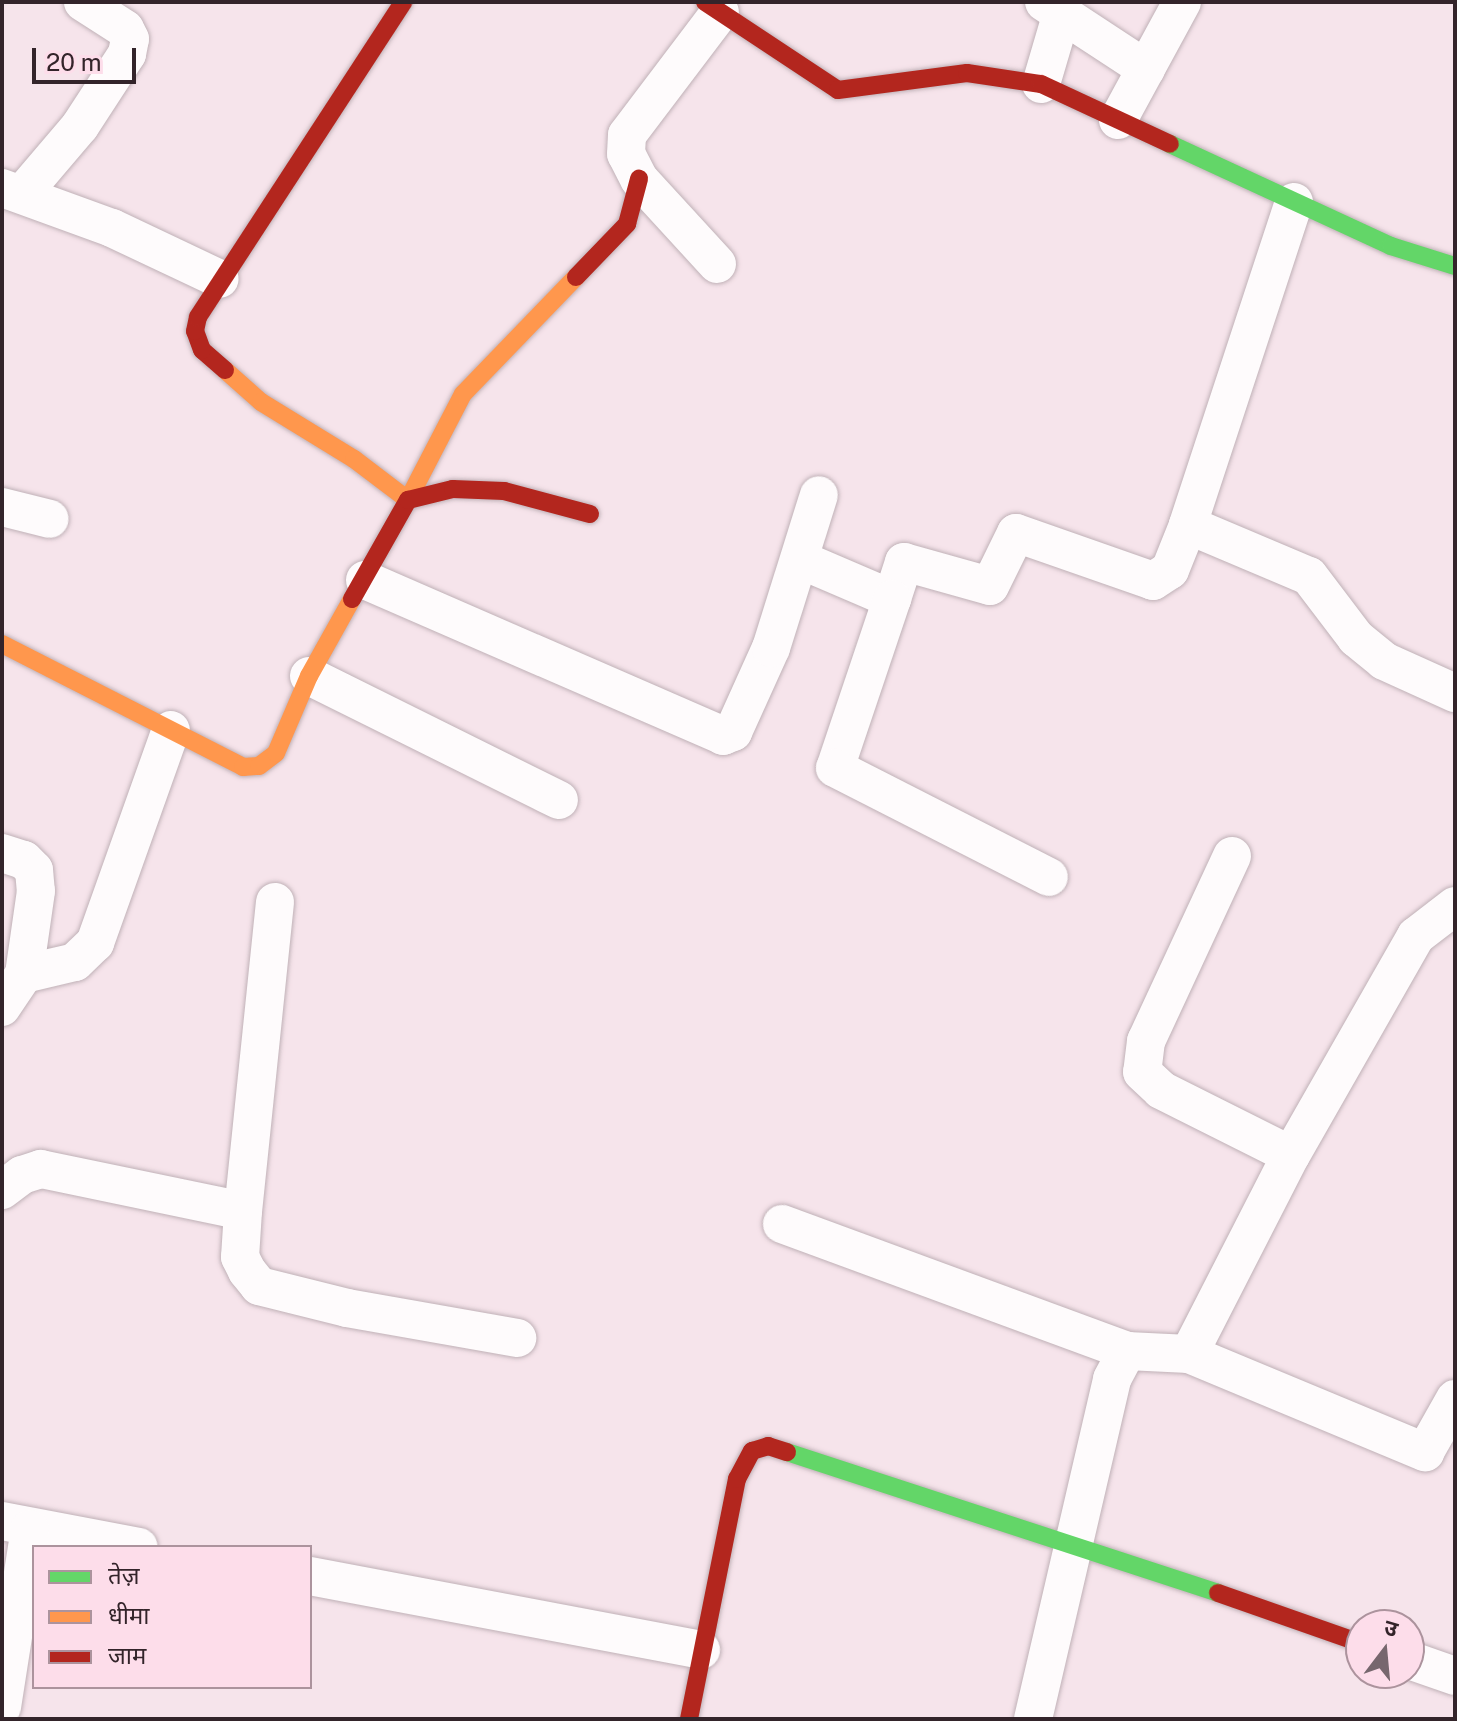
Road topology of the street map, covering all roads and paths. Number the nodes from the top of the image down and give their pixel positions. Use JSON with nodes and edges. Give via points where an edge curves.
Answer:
{"nodes":[{"id":1,"x":83,"y":2,"type":"edge"},
{"id":2,"x":403,"y":2,"type":"edge"},
{"id":3,"x":1182,"y":2,"type":"edge"},
{"id":4,"x":712,"y":7,"type":"edge"},
{"id":5,"x":1052,"y":9,"type":"edge"},
{"id":6,"x":1146,"y":69,"type":"junction"},
{"id":7,"x":1041,"y":84,"type":"junction"},
{"id":8,"x":1118,"y":120,"type":"junction"},
{"id":9,"x":639,"y":179,"type":"junction"},
{"id":10,"x":13,"y":190,"type":"edge"},
{"id":11,"x":1294,"y":202,"type":"junction"},
{"id":12,"x":717,"y":264,"type":"dead end"},
{"id":13,"x":1455,"y":266,"type":"edge"},
{"id":14,"x":220,"y":279,"type":"junction"},
{"id":15,"x":819,"y":495,"type":"dead end"},
{"id":16,"x":408,"y":500,"type":"junction"},
{"id":17,"x":2,"y":507,"type":"edge"},
{"id":18,"x":590,"y":514,"type":"dead end"},
{"id":19,"x":50,"y":519,"type":"dead end"},
{"id":20,"x":1188,"y":525,"type":"junction"},
{"id":21,"x":801,"y":560,"type":"junction"},
{"id":22,"x":365,"y":580,"type":"junction"},
{"id":23,"x":892,"y":599,"type":"junction"},
{"id":24,"x":2,"y":644,"type":"edge"},
{"id":25,"x":309,"y":676,"type":"junction"},
{"id":26,"x":1455,"y":693,"type":"edge"},
{"id":27,"x":171,"y":730,"type":"junction"},
{"id":28,"x":559,"y":800,"type":"dead end"},
{"id":29,"x":2,"y":853,"type":"edge"},
{"id":30,"x":1232,"y":856,"type":"dead end"},
{"id":31,"x":1049,"y":877,"type":"dead end"},
{"id":32,"x":275,"y":902,"type":"dead end"},
{"id":33,"x":1455,"y":906,"type":"edge"},
{"id":34,"x":24,"y":974,"type":"junction"},
{"id":35,"x":2,"y":1007,"type":"edge"},
{"id":36,"x":1291,"y":1155,"type":"junction"},
{"id":37,"x":2,"y":1190,"type":"edge"},
{"id":38,"x":243,"y":1211,"type":"junction"},
{"id":39,"x":782,"y":1224,"type":"dead end"},
{"id":40,"x":517,"y":1338,"type":"dead end"},
{"id":41,"x":1127,"y":1351,"type":"junction"},
{"id":42,"x":1189,"y":1354,"type":"junction"},
{"id":43,"x":1455,"y":1399,"type":"edge"},
{"id":44,"x":1440,"y":1458,"type":"edge"},
{"id":45,"x":16,"y":1525,"type":"edge"},
{"id":46,"x":1073,"y":1543,"type":"junction"},
{"id":47,"x":128,"y":1545,"type":"edge"},
{"id":48,"x":312,"y":1576,"type":"edge"},
{"id":49,"x":1345,"y":1637,"type":"edge"},
{"id":50,"x":701,"y":1650,"type":"junction"},
{"id":51,"x":5,"y":1666,"type":"edge"},
{"id":52,"x":1425,"y":1666,"type":"edge"},
{"id":53,"x":1455,"y":1676,"type":"edge"},
{"id":54,"x":2,"y":1707,"type":"edge"},
{"id":55,"x":689,"y":1719,"type":"edge"},
{"id":56,"x":1033,"y":1719,"type":"edge"}],
"edges":[{"from":1,"to":10,"type":"street","via":[[125,29],[130,39],[127,54],[80,126]]},
{"from":2,"to":14,"type":"street"},
{"from":3,"to":6,"type":"street"},
{"from":4,"to":7,"type":"street","via":[[838,90],[967,73]]},
{"from":4,"to":9,"type":"street","via":[[627,135],[626,154]]},
{"from":5,"to":6,"type":"street"},
{"from":5,"to":7,"type":"street"},
{"from":6,"to":8,"type":"street"},
{"from":7,"to":8,"type":"street"},
{"from":8,"to":11,"type":"street"},
{"from":9,"to":12,"type":"street"},
{"from":9,"to":16,"type":"street","via":[[627,224],[463,394]]},
{"from":10,"to":14,"type":"street"},
{"from":11,"to":13,"type":"street","via":[[1391,246]]},
{"from":11,"to":20,"type":"street"},
{"from":14,"to":16,"type":"street","via":[[198,317],[195,331],[202,350],[261,402],[354,459]]},
{"from":15,"to":21,"type":"street"},
{"from":16,"to":18,"type":"street","via":[[453,489],[504,491]]},
{"from":16,"to":22,"type":"street"},
{"from":17,"to":19,"type":"street"},
{"from":20,"to":23,"type":"street","via":[[1170,570],[1153,581],[1016,533],[990,586],[913,561],[900,568]]},
{"from":20,"to":26,"type":"street","via":[[1309,576],[1356,638],[1384,661]]},
{"from":21,"to":22,"type":"street","via":[[771,648],[733,732],[723,736]]},
{"from":21,"to":23,"type":"street"},
{"from":22,"to":25,"type":"street"},
{"from":23,"to":31,"type":"street","via":[[835,768]]},
{"from":24,"to":27,"type":"street"},
{"from":25,"to":27,"type":"street","via":[[276,753],[259,766],[243,767]]},
{"from":25,"to":28,"type":"street"},
{"from":27,"to":34,"type":"street","via":[[95,943],[75,962]]},
{"from":29,"to":34,"type":"street","via":[[24,860],[34,870]]},
{"from":30,"to":36,"type":"street","via":[[1146,1041],[1142,1072],[1161,1090]]},
{"from":32,"to":38,"type":"street"},
{"from":33,"to":36,"type":"street","via":[[1416,936]]},
{"from":34,"to":35,"type":"street"},
{"from":36,"to":42,"type":"street"},
{"from":37,"to":38,"type":"street","via":[[41,1169]]},
{"from":38,"to":40,"type":"street","via":[[240,1257],[259,1286],[347,1308]]},
{"from":39,"to":41,"type":"street"},
{"from":41,"to":42,"type":"street"},
{"from":41,"to":46,"type":"street","via":[[1112,1379]]},
{"from":42,"to":44,"type":"street"},
{"from":43,"to":44,"type":"street"},
{"from":45,"to":47,"type":"street"},
{"from":45,"to":51,"type":"street"},
{"from":46,"to":49,"type":"street"},
{"from":46,"to":50,"type":"street","via":[[768,1446],[752,1451],[737,1479]]},
{"from":46,"to":56,"type":"street"},
{"from":48,"to":50,"type":"street"},
{"from":50,"to":55,"type":"street"},
{"from":51,"to":54,"type":"street"},
{"from":52,"to":53,"type":"street"}]}
